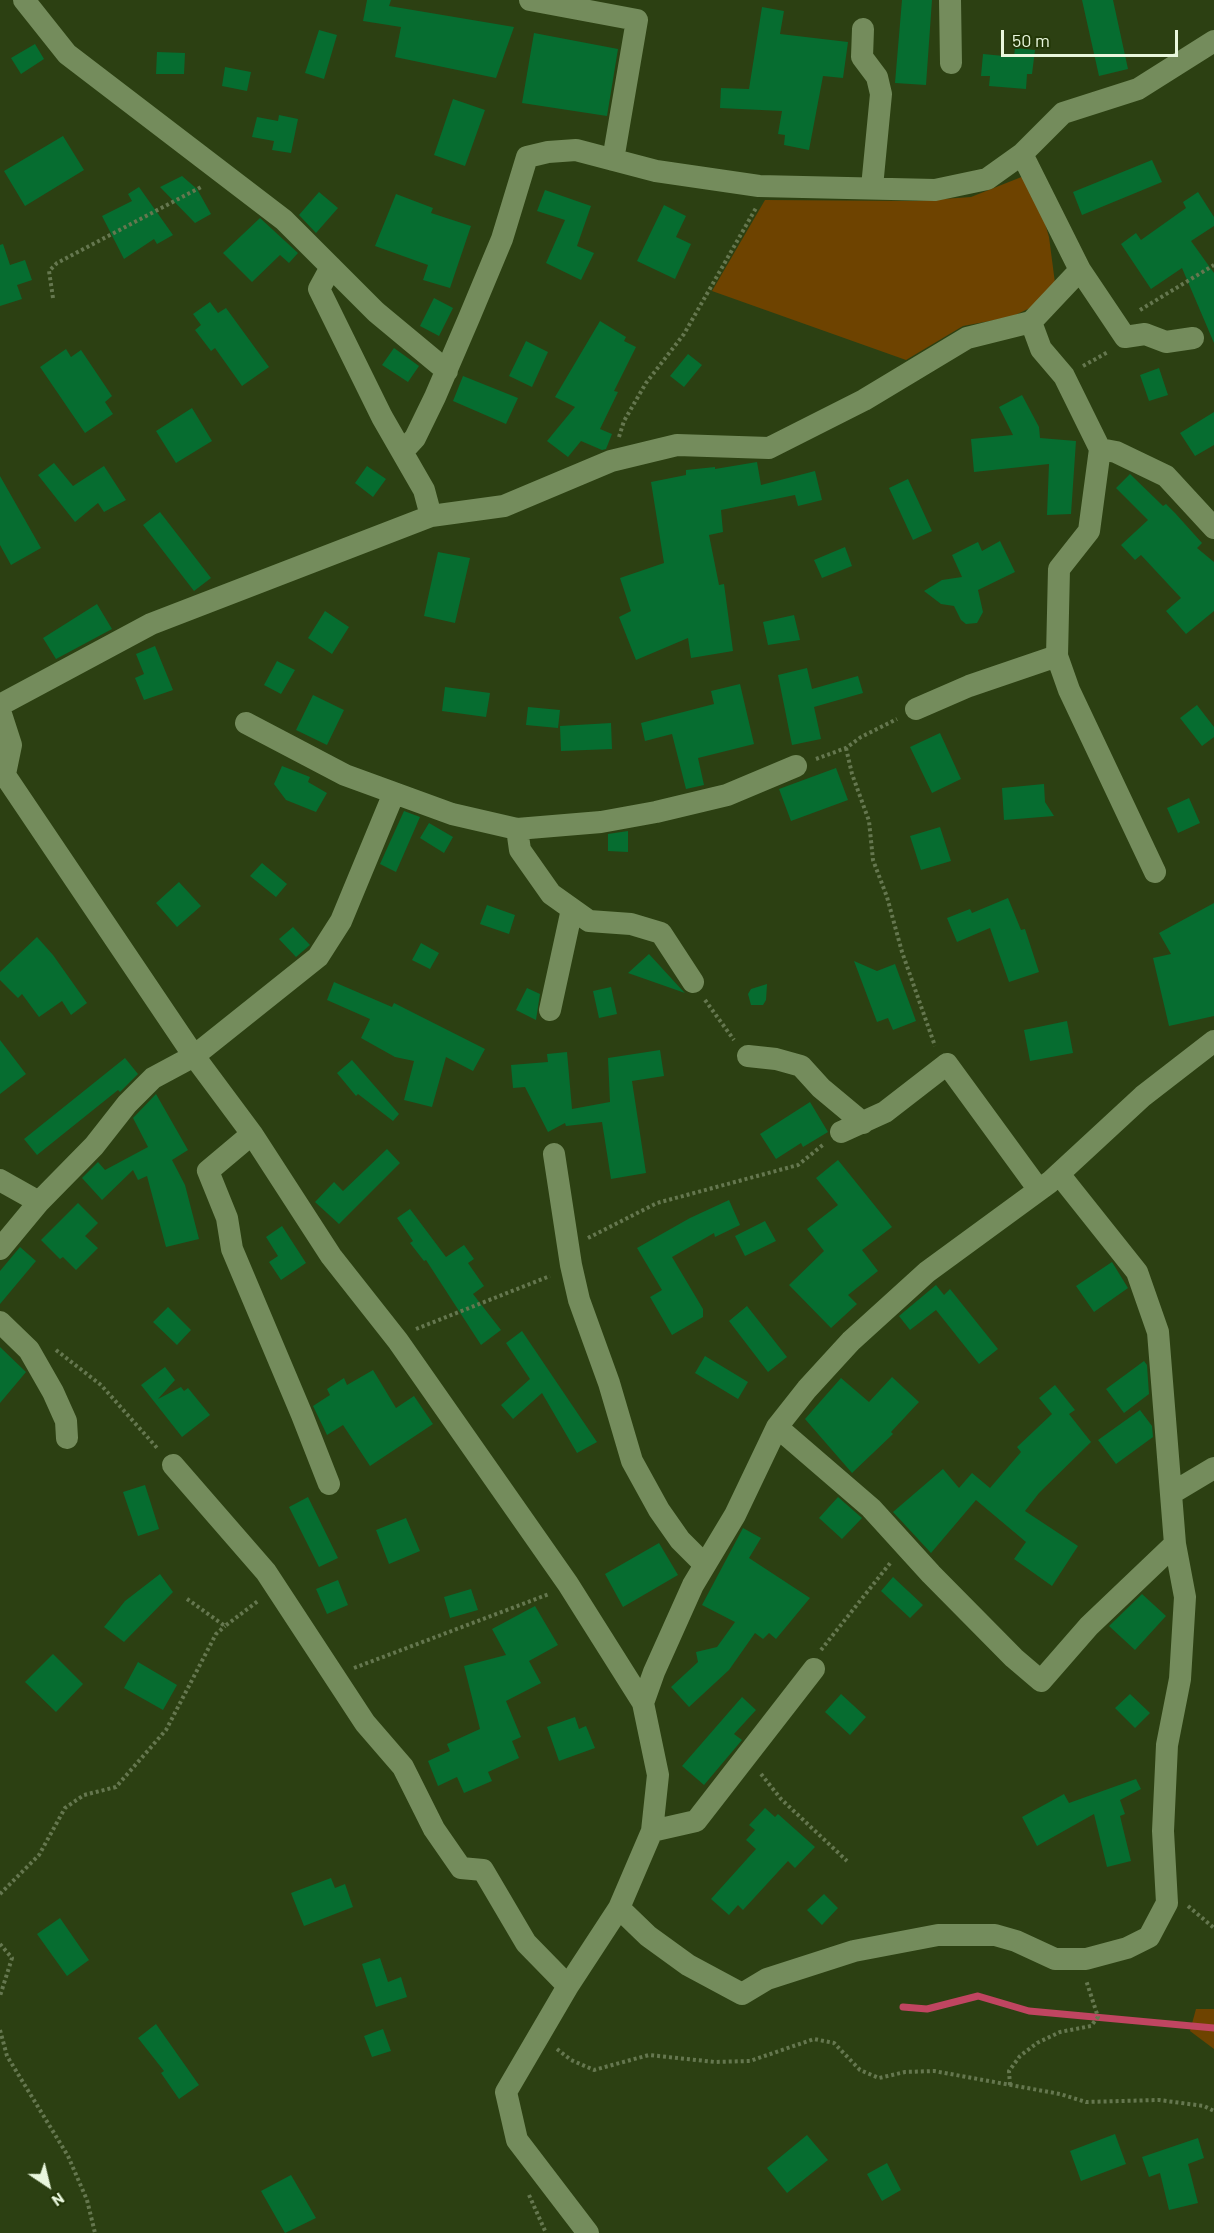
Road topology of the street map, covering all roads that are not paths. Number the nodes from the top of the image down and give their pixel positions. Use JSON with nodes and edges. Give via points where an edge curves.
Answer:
{"nodes":[{"id":1,"x":24,"y":0,"type":"edge"},
{"id":2,"x":534,"y":0,"type":"edge"},
{"id":3,"x":950,"y":0,"type":"edge"},
{"id":4,"x":640,"y":10,"type":"edge"},
{"id":5,"x":863,"y":29,"type":"dead end"},
{"id":6,"x":1214,"y":41,"type":"edge"},
{"id":7,"x":951,"y":63,"type":"dead end"},
{"id":8,"x":1022,"y":154,"type":"junction"},
{"id":9,"x":613,"y":160,"type":"junction"},
{"id":10,"x":872,"y":187,"type":"junction"},
{"id":11,"x":331,"y":267,"type":"junction"},
{"id":12,"x":1080,"y":270,"type":"junction"},
{"id":13,"x":1031,"y":322,"type":"junction"},
{"id":14,"x":1193,"y":338,"type":"dead end"},
{"id":15,"x":447,"y":370,"type":"junction"},
{"id":16,"x":1100,"y":450,"type":"junction"},
{"id":17,"x":403,"y":451,"type":"junction"},
{"id":18,"x":431,"y":516,"type":"junction"},
{"id":19,"x":1214,"y":528,"type":"edge"},
{"id":20,"x":1057,"y":656,"type":"junction"},
{"id":21,"x":0,"y":705,"type":"edge"},
{"id":22,"x":916,"y":709,"type":"road end"},
{"id":23,"x":0,"y":711,"type":"edge"},
{"id":24,"x":246,"y":723,"type":"dead end"},
{"id":25,"x":796,"y":766,"type":"road end"},
{"id":26,"x":3,"y":771,"type":"edge"},
{"id":27,"x":394,"y":793,"type":"junction"},
{"id":28,"x":517,"y":829,"type":"junction"},
{"id":29,"x":1155,"y":872,"type":"dead end"},
{"id":30,"x":572,"y":909,"type":"junction"},
{"id":31,"x":693,"y":982,"type":"road end"},
{"id":32,"x":550,"y":1010,"type":"dead end"},
{"id":33,"x":1213,"y":1043,"type":"edge"},
{"id":34,"x":194,"y":1056,"type":"junction"},
{"id":35,"x":748,"y":1056,"type":"road end"},
{"id":36,"x":863,"y":1123,"type":"junction"},
{"id":37,"x":841,"y":1132,"type":"road end"},
{"id":38,"x":252,"y":1134,"type":"junction"},
{"id":39,"x":554,"y":1154,"type":"dead end"},
{"id":40,"x":1059,"y":1174,"type":"junction"},
{"id":41,"x":0,"y":1180,"type":"edge"},
{"id":42,"x":1039,"y":1190,"type":"junction"},
{"id":43,"x":39,"y":1202,"type":"junction"},
{"id":44,"x":0,"y":1250,"type":"edge"},
{"id":45,"x":0,"y":1323,"type":"edge"},
{"id":46,"x":777,"y":1427,"type":"junction"},
{"id":47,"x":67,"y":1438,"type":"dead end"},
{"id":48,"x":173,"y":1465,"type":"road end"},
{"id":49,"x":1214,"y":1468,"type":"edge"},
{"id":50,"x":328,"y":1484,"type":"dead end"},
{"id":51,"x":1172,"y":1492,"type":"junction"},
{"id":52,"x":1175,"y":1544,"type":"junction"},
{"id":53,"x":705,"y":1565,"type":"junction"},
{"id":54,"x":814,"y":1669,"type":"road end"},
{"id":55,"x":643,"y":1703,"type":"junction"},
{"id":56,"x":652,"y":1831,"type":"junction"},
{"id":57,"x":619,"y":1908,"type":"junction"},
{"id":58,"x":568,"y":1986,"type":"junction"},
{"id":59,"x":588,"y":2233,"type":"edge"}],
"edges":[{"from":1,"to":11,"type":"street","via":[[67,54],[284,220]]},
{"from":2,"to":4,"type":"street"},
{"from":3,"to":7,"type":"street"},
{"from":4,"to":9,"type":"street"},
{"from":5,"to":10,"type":"street","via":[[862,57],[877,77],[881,94]]},
{"from":6,"to":8,"type":"street","via":[[1138,89],[1063,113]]},
{"from":8,"to":10,"type":"street","via":[[987,179],[935,190]]},
{"from":8,"to":12,"type":"street"},
{"from":9,"to":10,"type":"street","via":[[656,171],[759,186]]},
{"from":9,"to":15,"type":"street","via":[[576,150],[527,157],[502,239]]},
{"from":11,"to":15,"type":"street","via":[[376,312]]},
{"from":11,"to":17,"type":"street","via":[[319,289]]},
{"from":12,"to":13,"type":"street"},
{"from":12,"to":14,"type":"street","via":[[1120,330],[1166,342]]},
{"from":13,"to":16,"type":"street","via":[[1041,349],[1064,375]]},
{"from":13,"to":18,"type":"street","via":[[967,338],[864,400],[769,448],[677,445],[610,461],[504,506]]},
{"from":15,"to":17,"type":"street","via":[[415,438]]},
{"from":16,"to":19,"type":"street","via":[[1116,452],[1166,476]]},
{"from":16,"to":20,"type":"street","via":[[1089,531],[1059,569]]},
{"from":17,"to":18,"type":"street","via":[[424,490]]},
{"from":18,"to":21,"type":"street","via":[[151,624]]},
{"from":20,"to":22,"type":"street"},
{"from":20,"to":29,"type":"street","via":[[1069,690]]},
{"from":23,"to":26,"type":"street","via":[[11,745]]},
{"from":24,"to":27,"type":"street","via":[[345,775]]},
{"from":25,"to":28,"type":"street","via":[[726,795],[656,812],[601,822]]},
{"from":26,"to":34,"type":"street"},
{"from":27,"to":28,"type":"street","via":[[452,814]]},
{"from":27,"to":34,"type":"street","via":[[341,921],[318,957]]},
{"from":28,"to":30,"type":"street","via":[[520,850],[551,894]]},
{"from":30,"to":31,"type":"street","via":[[589,921],[631,924],[661,933]]},
{"from":30,"to":32,"type":"street"},
{"from":33,"to":40,"type":"street","via":[[1143,1096]]},
{"from":34,"to":38,"type":"street"},
{"from":34,"to":43,"type":"street","via":[[153,1078]]},
{"from":35,"to":36,"type":"street","via":[[801,1066]]},
{"from":36,"to":37,"type":"street"},
{"from":36,"to":42,"type":"street","via":[[885,1112],[947,1064]]},
{"from":38,"to":50,"type":"street","via":[[208,1171],[227,1218],[231,1249]]},
{"from":38,"to":55,"type":"street","via":[[331,1256],[398,1341],[568,1584]]},
{"from":39,"to":53,"type":"street","via":[[579,1300],[632,1461],[680,1540]]},
{"from":40,"to":42,"type":"street"},
{"from":40,"to":51,"type":"street","via":[[1137,1272],[1149,1301],[1158,1332]]},
{"from":41,"to":43,"type":"street"},
{"from":42,"to":46,"type":"street","via":[[927,1272],[851,1341]]},
{"from":43,"to":44,"type":"street"},
{"from":45,"to":47,"type":"street","via":[[29,1350],[66,1421]]},
{"from":46,"to":52,"type":"street","via":[[871,1508],[1014,1658],[1041,1681],[1089,1626]]},
{"from":46,"to":53,"type":"street","via":[[735,1515]]},
{"from":48,"to":58,"type":"street","via":[[266,1572],[365,1724],[403,1767],[434,1829],[461,1868],[483,1870],[526,1942]]},
{"from":49,"to":51,"type":"street"},
{"from":51,"to":52,"type":"street"},
{"from":52,"to":57,"type":"street","via":[[1185,1597],[1180,1679],[1167,1745],[1163,1831],[1167,1903],[1149,1936],[1127,1948],[1086,1959],[1055,1959],[995,1935],[938,1935],[854,1951],[767,1979],[742,1994],[688,1965],[648,1936]]},
{"from":53,"to":55,"type":"street"},
{"from":54,"to":56,"type":"street","via":[[696,1821]]},
{"from":55,"to":56,"type":"street","via":[[658,1775]]},
{"from":56,"to":57,"type":"street"},
{"from":57,"to":58,"type":"street"},
{"from":58,"to":59,"type":"street","via":[[506,2092],[517,2140]]}]}
